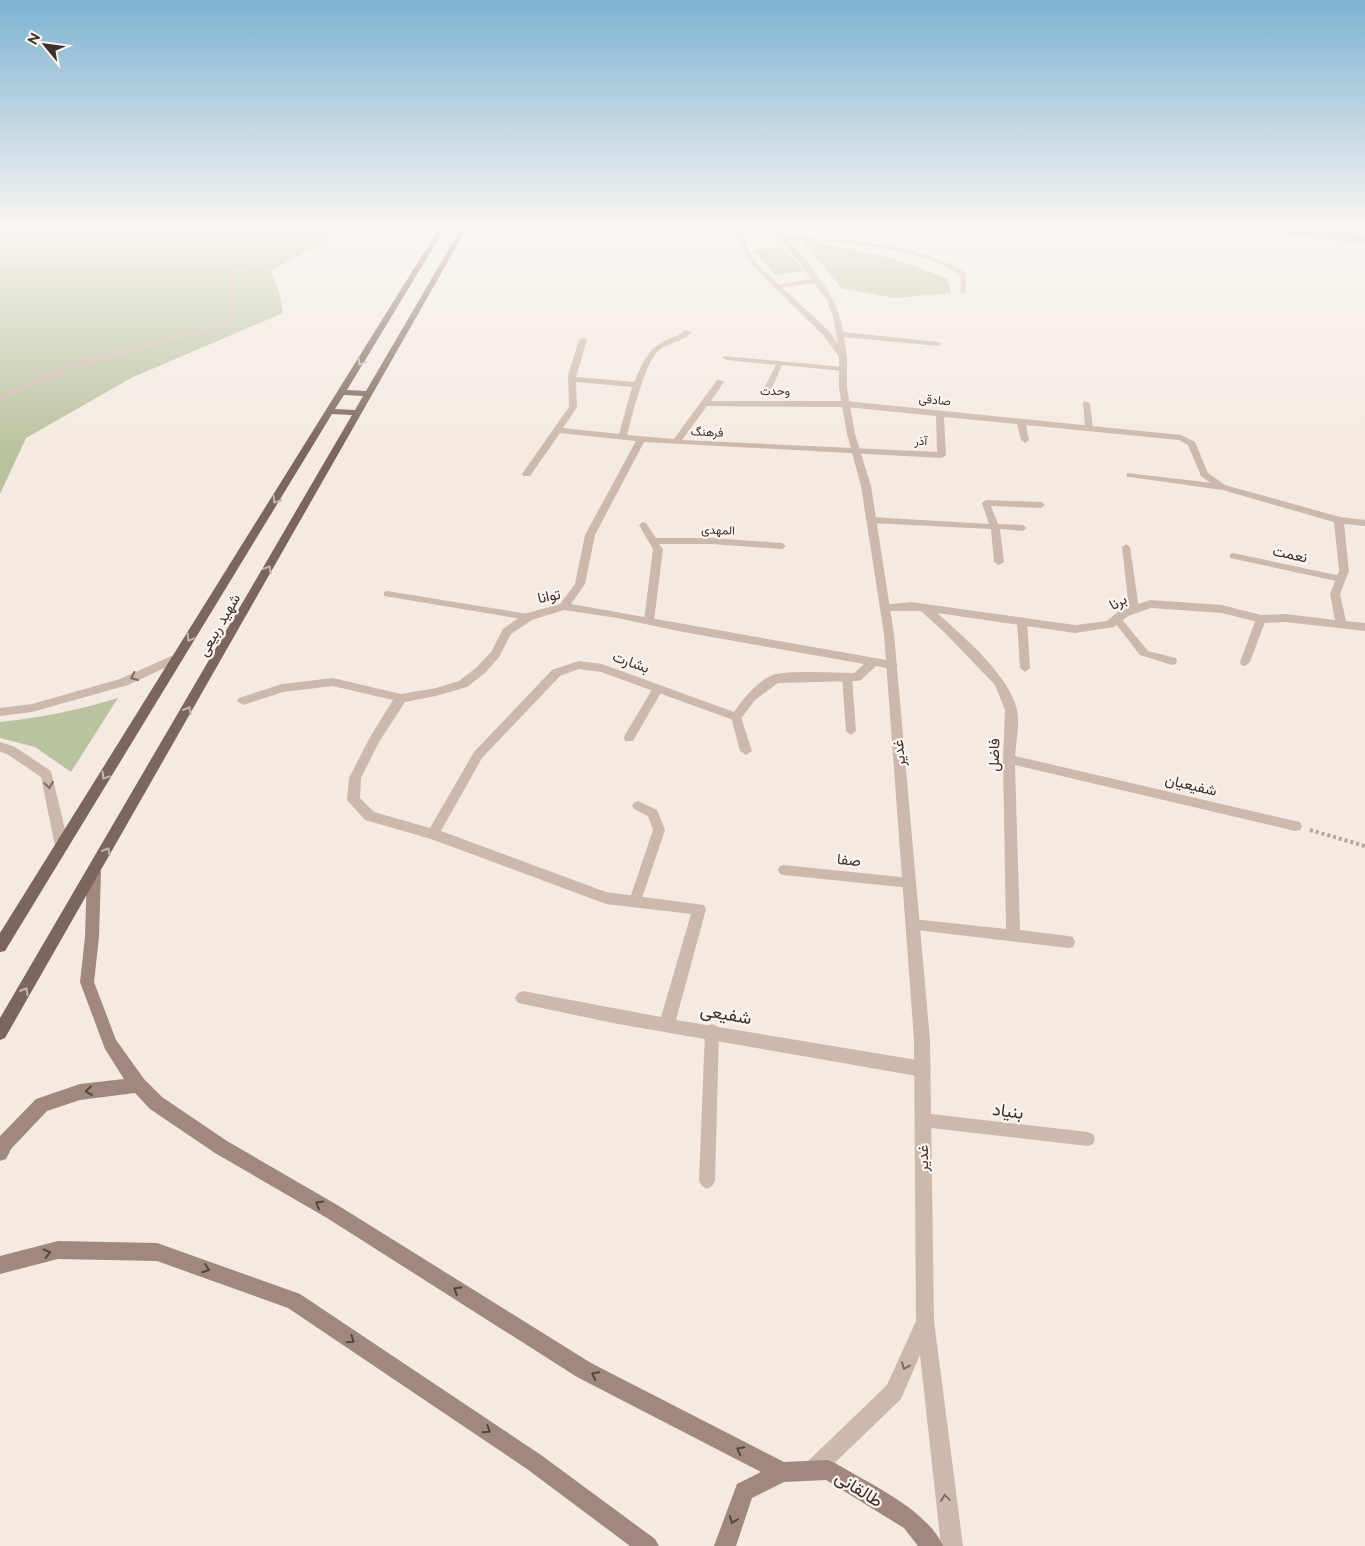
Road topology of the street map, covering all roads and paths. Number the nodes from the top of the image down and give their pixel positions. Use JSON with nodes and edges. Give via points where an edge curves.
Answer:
{"nodes":[{"id":1,"x":232,"y":302,"type":"edge"},
{"id":2,"x":397,"y":302,"type":"edge"},
{"id":3,"x":422,"y":302,"type":"edge"},
{"id":4,"x":793,"y":302,"type":"edge"},
{"id":5,"x":832,"y":302,"type":"edge"},
{"id":6,"x":688,"y":332,"type":"dead end"},
{"id":7,"x":840,"y":334,"type":"junction"},
{"id":8,"x":583,"y":340,"type":"dead end"},
{"id":9,"x":938,"y":344,"type":"dead end"},
{"id":10,"x":843,"y":357,"type":"junction"},
{"id":11,"x":728,"y":358,"type":"dead end"},
{"id":12,"x":780,"y":363,"type":"junction"},
{"id":13,"x":843,"y":369,"type":"junction"},
{"id":14,"x":572,"y":379,"type":"junction"},
{"id":15,"x":720,"y":382,"type":"dead end"},
{"id":16,"x":637,"y":385,"type":"junction"},
{"id":17,"x":768,"y":388,"type":"dead end"},
{"id":18,"x":343,"y":392,"type":"junction"},
{"id":19,"x":369,"y":394,"type":"junction"},
{"id":20,"x":0,"y":399,"type":"edge"},
{"id":21,"x":704,"y":403,"type":"junction"},
{"id":22,"x":1086,"y":403,"type":"dead end"},
{"id":23,"x":846,"y":404,"type":"junction"},
{"id":24,"x":331,"y":411,"type":"junction"},
{"id":25,"x":356,"y":413,"type":"junction"},
{"id":26,"x":940,"y":413,"type":"junction"},
{"id":27,"x":1021,"y":423,"type":"junction"},
{"id":28,"x":1088,"y":429,"type":"junction"},
{"id":29,"x":557,"y":430,"type":"junction"},
{"id":30,"x":622,"y":438,"type":"junction"},
{"id":31,"x":641,"y":440,"type":"junction"},
{"id":32,"x":1025,"y":440,"type":"dead end"},
{"id":33,"x":676,"y":442,"type":"junction"},
{"id":34,"x":856,"y":451,"type":"junction"},
{"id":35,"x":527,"y":474,"type":"dead end"},
{"id":36,"x":1130,"y":475,"type":"dead end"},
{"id":37,"x":1222,"y":487,"type":"junction"},
{"id":38,"x":1041,"y":505,"type":"dead end"},
{"id":39,"x":871,"y":520,"type":"junction"},
{"id":40,"x":1339,"y":520,"type":"junction"},
{"id":41,"x":1365,"y":523,"type":"edge"},
{"id":42,"x":643,"y":525,"type":"dead end"},
{"id":43,"x":994,"y":528,"type":"junction"},
{"id":44,"x":1022,"y":528,"type":"dead end"},
{"id":45,"x":653,"y":541,"type":"junction"},
{"id":46,"x":782,"y":546,"type":"dead end"},
{"id":47,"x":1126,"y":547,"type":"dead end"},
{"id":48,"x":1233,"y":556,"type":"dead end"},
{"id":49,"x":999,"y":562,"type":"dead end"},
{"id":50,"x":1341,"y":579,"type":"junction"},
{"id":51,"x":387,"y":594,"type":"dead end"},
{"id":52,"x":564,"y":606,"type":"junction"},
{"id":53,"x":885,"y":607,"type":"junction"},
{"id":54,"x":924,"y":608,"type":"junction"},
{"id":55,"x":1134,"y":610,"type":"junction"},
{"id":56,"x":528,"y":617,"type":"junction"},
{"id":57,"x":1117,"y":618,"type":"junction"},
{"id":58,"x":1261,"y":618,"type":"junction"},
{"id":59,"x":649,"y":621,"type":"junction"},
{"id":60,"x":1022,"y":622,"type":"junction"},
{"id":61,"x":1341,"y":624,"type":"junction"},
{"id":62,"x":1365,"y":626,"type":"edge"},
{"id":63,"x":178,"y":656,"type":"junction"},
{"id":64,"x":1172,"y":661,"type":"dead end"},
{"id":65,"x":873,"y":662,"type":"junction"},
{"id":66,"x":1245,"y":662,"type":"dead end"},
{"id":67,"x":892,"y":665,"type":"junction"},
{"id":68,"x":1025,"y":668,"type":"dead end"},
{"id":69,"x":848,"y":677,"type":"junction"},
{"id":70,"x":658,"y":689,"type":"junction"},
{"id":71,"x":401,"y":698,"type":"junction"},
{"id":72,"x":243,"y":701,"type":"dead end"},
{"id":73,"x":0,"y":712,"type":"edge"},
{"id":74,"x":736,"y":717,"type":"junction"},
{"id":75,"x":851,"y":731,"type":"dead end"},
{"id":76,"x":629,"y":738,"type":"dead end"},
{"id":77,"x":0,"y":747,"type":"edge"},
{"id":78,"x":746,"y":751,"type":"dead end"},
{"id":79,"x":1009,"y":759,"type":"junction"},
{"id":80,"x":638,"y":806,"type":"dead end"},
{"id":81,"x":1295,"y":826,"type":"joint"},
{"id":82,"x":433,"y":834,"type":"junction"},
{"id":83,"x":62,"y":846,"type":"junction"},
{"id":84,"x":1365,"y":846,"type":"edge"},
{"id":85,"x":784,"y":870,"type":"dead end"},
{"id":86,"x":94,"y":872,"type":"junction"},
{"id":87,"x":910,"y":883,"type":"junction"},
{"id":88,"x":635,"y":901,"type":"junction"},
{"id":89,"x":913,"y":925,"type":"junction"},
{"id":90,"x":1013,"y":936,"type":"junction"},
{"id":91,"x":1068,"y":942,"type":"dead end"},
{"id":92,"x":0,"y":946,"type":"edge"},
{"id":93,"x":523,"y":998,"type":"dead end"},
{"id":94,"x":667,"y":1024,"type":"junction"},
{"id":95,"x":712,"y":1031,"type":"junction"},
{"id":96,"x":0,"y":1033,"type":"edge"},
{"id":97,"x":923,"y":1069,"type":"junction"},
{"id":98,"x":138,"y":1085,"type":"junction"},
{"id":99,"x":923,"y":1120,"type":"junction"},
{"id":100,"x":1088,"y":1139,"type":"dead end"},
{"id":101,"x":0,"y":1153,"type":"edge"},
{"id":102,"x":707,"y":1181,"type":"dead end"},
{"id":103,"x":2,"y":1261,"type":"edge"},
{"id":104,"x":925,"y":1321,"type":"junction"},
{"id":105,"x":812,"y":1471,"type":"junction"},
{"id":106,"x":783,"y":1472,"type":"junction"},
{"id":107,"x":648,"y":1546,"type":"edge"},
{"id":108,"x":725,"y":1546,"type":"edge"},
{"id":109,"x":932,"y":1546,"type":"edge"},
{"id":110,"x":952,"y":1546,"type":"edge"}],
"edges":[{"from":1,"to":20,"type":"lane","via":[[232,318],[223,324],[71,368],[21,387]]},
{"from":2,"to":18,"type":"main road","name":"شهید ربیعی","one_way":true},
{"from":3,"to":19,"type":"main road","name":"شهید ربیعی"},
{"from":4,"to":10,"type":"street","via":[[827,334]]},
{"from":5,"to":7,"type":"street","name":"غدیر"},
{"from":6,"to":16,"type":"street","via":[[654,350]]},
{"from":7,"to":9,"type":"street"},
{"from":7,"to":10,"type":"street","name":"غدیر"},
{"from":8,"to":14,"type":"street"},
{"from":10,"to":13,"type":"street","name":"غدیر"},
{"from":11,"to":12,"type":"lane"},
{"from":12,"to":13,"type":"lane"},
{"from":12,"to":17,"type":"lane"},
{"from":13,"to":23,"type":"street","name":"غدیر"},
{"from":14,"to":16,"type":"street"},
{"from":14,"to":29,"type":"street","via":[[573,407]]},
{"from":15,"to":21,"type":"street"},
{"from":16,"to":30,"type":"street"},
{"from":18,"to":19,"type":"main road"},
{"from":18,"to":24,"type":"main road","name":"شهید ربیعی"},
{"from":19,"to":25,"type":"main road","name":"شهید ربیعی"},
{"from":21,"to":23,"type":"street","name":"وحدت"},
{"from":21,"to":33,"type":"street"},
{"from":22,"to":28,"type":"lane"},
{"from":23,"to":26,"type":"street","name":"صادقی"},
{"from":23,"to":34,"type":"street","name":"غدیر"},
{"from":24,"to":25,"type":"main road"},
{"from":24,"to":63,"type":"main road","name":"شهید ربیعی","one_way":true},
{"from":86,"to":25,"type":"main road","name":"شهید ربیعی","one_way":true},
{"from":26,"to":27,"type":"street","name":"صادقی"},
{"from":26,"to":34,"type":"street","name":"آذر","via":[[942,455]]},
{"from":27,"to":28,"type":"street","name":"صادقی"},
{"from":27,"to":32,"type":"street"},
{"from":28,"to":37,"type":"street","name":"صادقی","via":[[1181,438],[1192,444],[1204,474]]},
{"from":29,"to":30,"type":"street","name":"فرهنگ"},
{"from":29,"to":35,"type":"street"},
{"from":30,"to":31,"type":"street","name":"فرهنگ"},
{"from":31,"to":33,"type":"street","name":"فرهنگ"},
{"from":31,"to":52,"type":"street","via":[[590,535],[580,584]]},
{"from":33,"to":34,"type":"street","name":"فرهنگ"},
{"from":34,"to":39,"type":"street","name":"غدیر"},
{"from":36,"to":37,"type":"lane"},
{"from":37,"to":40,"type":"street"},
{"from":38,"to":43,"type":"lane","via":[[986,503]]},
{"from":39,"to":43,"type":"lane"},
{"from":39,"to":53,"type":"street","name":"غدیر"},
{"from":40,"to":41,"type":"street"},
{"from":40,"to":50,"type":"street","via":[[1344,571]]},
{"from":42,"to":45,"type":"lane"},
{"from":43,"to":44,"type":"lane"},
{"from":43,"to":49,"type":"lane"},
{"from":45,"to":46,"type":"lane","name":"المهدی"},
{"from":45,"to":59,"type":"lane","via":[[658,549]]},
{"from":47,"to":55,"type":"lane"},
{"from":48,"to":50,"type":"lane","name":"نعمت"},
{"from":50,"to":61,"type":"street","via":[[1335,594]]},
{"from":51,"to":56,"type":"lane"},
{"from":52,"to":56,"type":"street","name":"توانا"},
{"from":52,"to":59,"type":"street","name":"توانا"},
{"from":53,"to":54,"type":"street","name":"برنا"},
{"from":53,"to":67,"type":"street","name":"غدیر"},
{"from":54,"to":60,"type":"street","name":"برنا"},
{"from":54,"to":79,"type":"street","name":"فاضل","via":[[1000,683],[1011,710]]},
{"from":55,"to":57,"type":"street","name":"برنا"},
{"from":55,"to":58,"type":"street","name":"برنا","via":[[1150,604],[1222,609]]},
{"from":56,"to":71,"type":"street","name":"توانا","via":[[507,632],[495,654],[463,684]]},
{"from":57,"to":60,"type":"street","name":"برنا","via":[[1110,624],[1075,628]]},
{"from":57,"to":64,"type":"lane","via":[[1144,653]]},
{"from":58,"to":61,"type":"street","name":"برنا"},
{"from":58,"to":66,"type":"lane"},
{"from":59,"to":65,"type":"street","name":"توانا"},
{"from":60,"to":68,"type":"lane"},
{"from":61,"to":62,"type":"street","name":"برنا"},
{"from":63,"to":73,"type":"street","one_way":true,"via":[[124,682],[32,708]]},
{"from":63,"to":83,"type":"main road","name":"شهید ربیعی","one_way":true},
{"from":65,"to":67,"type":"street","name":"توانا"},
{"from":65,"to":69,"type":"street","via":[[857,678]]},
{"from":67,"to":87,"type":"street","name":"غدیر"},
{"from":69,"to":74,"type":"street","via":[[775,679],[751,697]]},
{"from":69,"to":75,"type":"lane"},
{"from":70,"to":74,"type":"street","name":"بشارت"},
{"from":70,"to":76,"type":"lane"},
{"from":70,"to":82,"type":"street","name":"بشارت","via":[[602,668],[579,665],[556,673],[478,755]]},
{"from":71,"to":72,"type":"street","name":"توانا","via":[[333,682],[282,688]]},
{"from":71,"to":82,"type":"street","via":[[355,778],[353,800],[370,816]]},
{"from":74,"to":78,"type":"lane"},
{"from":77,"to":83,"type":"street","one_way":true,"via":[[11,750],[47,774]]},
{"from":79,"to":81,"type":"street","name":"شفیعیان"},
{"from":79,"to":90,"type":"street","name":"فاضل"},
{"from":80,"to":88,"type":"lane","via":[[653,813],[659,830]]},
{"from":81,"to":84,"type":"path"},
{"from":82,"to":88,"type":"street","via":[[606,898]]},
{"from":83,"to":92,"type":"main road","name":"شهید ربیعی"},
{"from":85,"to":87,"type":"lane","name":"صفا"},
{"from":96,"to":86,"type":"main road","name":"شهید ربیعی","one_way":true},
{"from":86,"to":98,"type":"main road","via":[[87,982],[110,1044]]},
{"from":87,"to":89,"type":"street","name":"غدیر"},
{"from":88,"to":94,"type":"street","via":[[700,909]]},
{"from":89,"to":90,"type":"street"},
{"from":89,"to":97,"type":"street","name":"غدیر"},
{"from":90,"to":91,"type":"street"},
{"from":93,"to":94,"type":"street","name":"شفیعی"},
{"from":94,"to":95,"type":"street","name":"شفیعی"},
{"from":95,"to":97,"type":"street","name":"شفیعی"},
{"from":95,"to":102,"type":"lane"},
{"from":97,"to":99,"type":"street","name":"غدیر"},
{"from":98,"to":101,"type":"main road","one_way":true,"via":[[80,1092],[42,1105]]},
{"from":106,"to":98,"type":"main road","one_way":true,"via":[[584,1370],[333,1212],[221,1147],[156,1103]]},
{"from":99,"to":100,"type":"lane","name":"بنیاد"},
{"from":99,"to":104,"type":"street","name":"غدیر"},
{"from":103,"to":107,"type":"main road","one_way":true,"via":[[58,1250],[157,1252],[293,1300],[534,1462]]},
{"from":104,"to":105,"type":"street","one_way":true,"via":[[894,1392]]},
{"from":110,"to":104,"type":"street","name":"غدیر","one_way":true},
{"from":105,"to":106,"type":"main road","name":"طالقانی"},
{"from":105,"to":109,"type":"main road","name":"طالقانی","via":[[828,1470],[911,1522]]},
{"from":106,"to":108,"type":"main road","name":"طالقانی","one_way":true,"via":[[744,1491]]}]}
